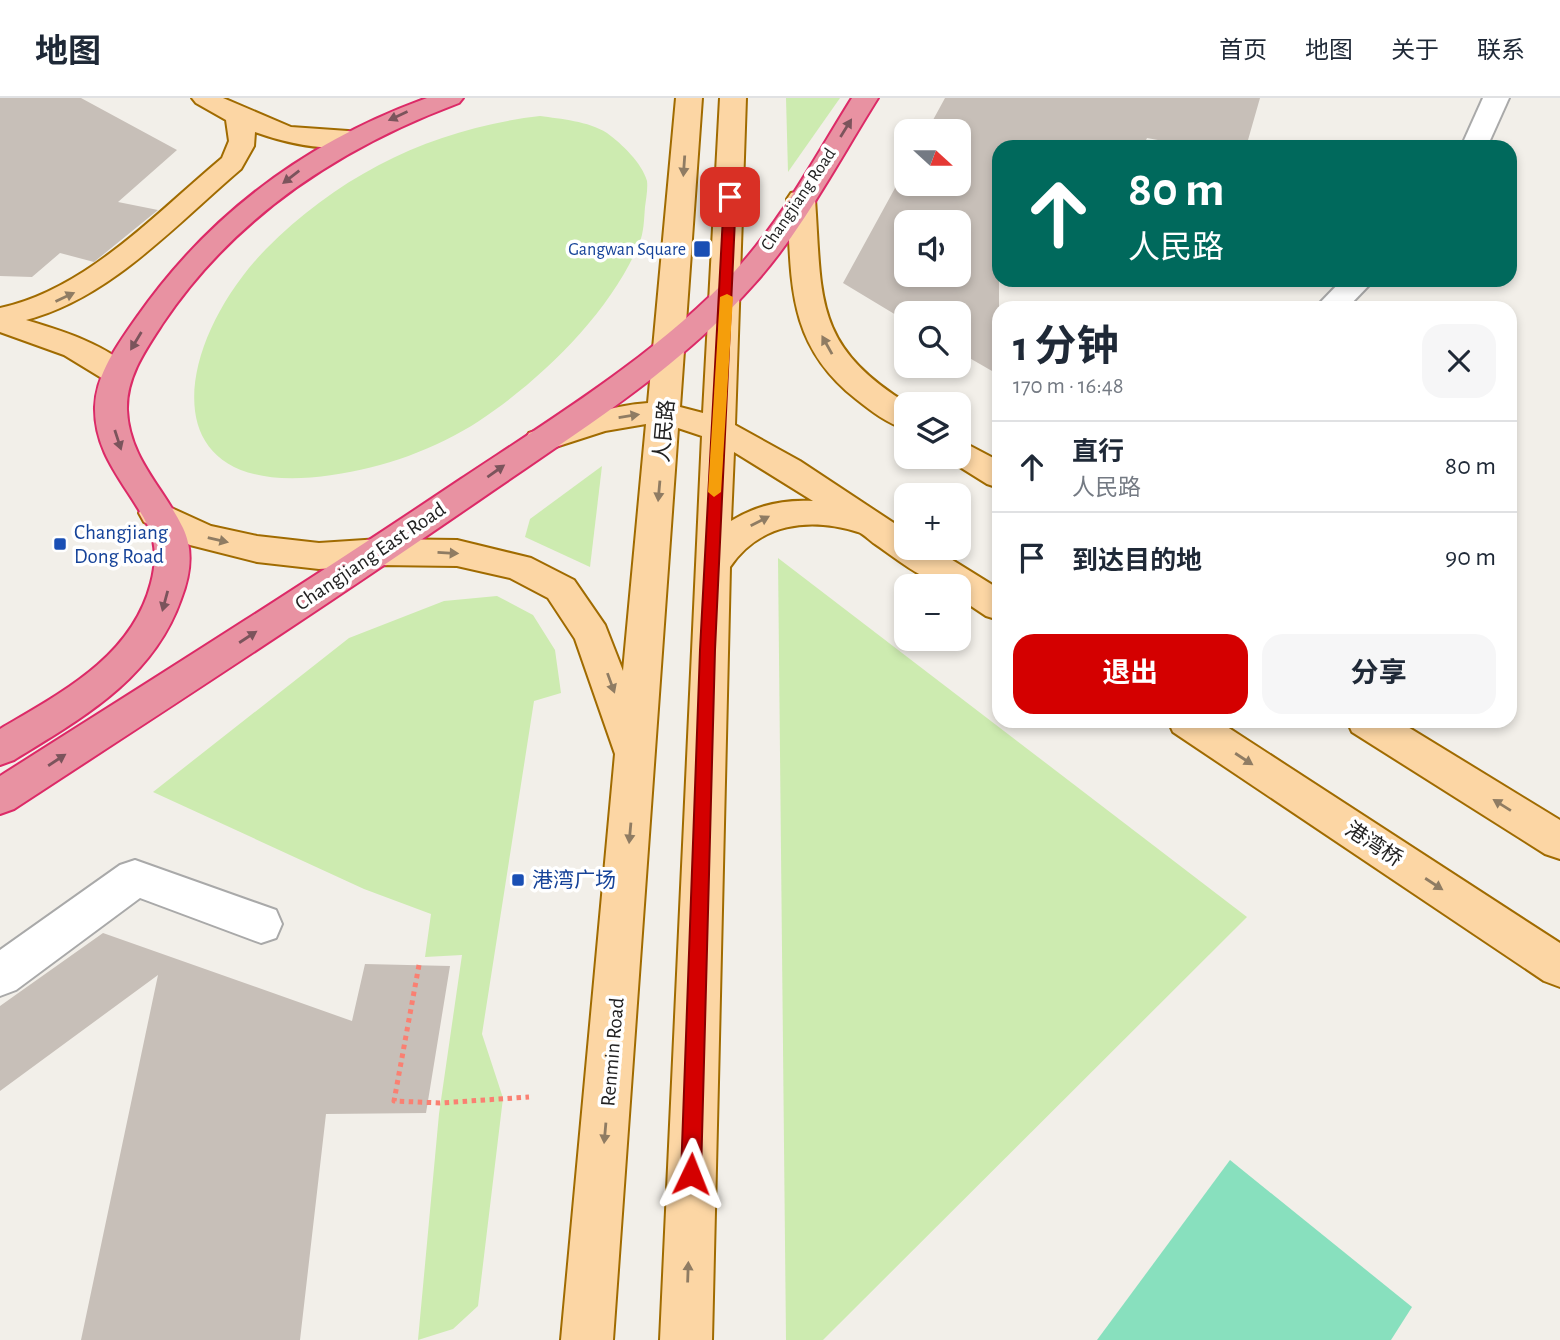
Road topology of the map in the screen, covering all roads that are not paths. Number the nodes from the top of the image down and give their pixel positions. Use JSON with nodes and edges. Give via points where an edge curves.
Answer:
{"nodes":[{"id":1,"x":205,"y":98,"type":"edge"},
{"id":2,"x":450,"y":98,"type":"edge"},
{"id":3,"x":689,"y":98,"type":"edge"},
{"id":4,"x":733,"y":98,"type":"edge"},
{"id":5,"x":864,"y":98,"type":"edge"},
{"id":6,"x":1496,"y":98,"type":"edge"},
{"id":7,"x":238,"y":117,"type":"junction"},
{"id":8,"x":348,"y":139,"type":"junction"},
{"id":9,"x":1477,"y":140,"type":"edge"},
{"id":10,"x":801,"y":199,"type":"junction"},
{"id":11,"x":1352,"y":287,"type":"edge"},
{"id":12,"x":727,"y":297,"type":"junction"},
{"id":13,"x":1338,"y":301,"type":"edge"},
{"id":14,"x":0,"y":317,"type":"edge"},
{"id":15,"x":0,"y":323,"type":"edge"},
{"id":16,"x":671,"y":345,"type":"junction"},
{"id":17,"x":116,"y":373,"type":"junction"},
{"id":18,"x":894,"y":410,"type":"edge"},
{"id":19,"x":665,"y":414,"type":"junction"},
{"id":20,"x":717,"y":432,"type":"junction"},
{"id":21,"x":540,"y":441,"type":"junction"},
{"id":22,"x":971,"y":458,"type":"edge"},
{"id":23,"x":992,"y":472,"type":"edge"},
{"id":24,"x":156,"y":513,"type":"junction"},
{"id":25,"x":873,"y":525,"type":"junction"},
{"id":26,"x":894,"y":539,"type":"edge"},
{"id":27,"x":380,"y":552,"type":"junction"},
{"id":28,"x":926,"y":560,"type":"edge"},
{"id":29,"x":711,"y":567,"type":"junction"},
{"id":30,"x":992,"y":602,"type":"edge"},
{"id":31,"x":1198,"y":728,"type":"edge"},
{"id":32,"x":1377,"y":728,"type":"edge"},
{"id":33,"x":0,"y":749,"type":"edge"},
{"id":34,"x":636,"y":765,"type":"junction"},
{"id":35,"x":0,"y":797,"type":"edge"},
{"id":36,"x":1560,"y":841,"type":"edge"},
{"id":37,"x":261,"y":924,"type":"dead end"},
{"id":38,"x":1560,"y":967,"type":"edge"},
{"id":39,"x":0,"y":976,"type":"edge"},
{"id":40,"x":587,"y":1340,"type":"edge"},
{"id":41,"x":686,"y":1340,"type":"edge"}],
"edges":[{"from":1,"to":7,"type":"main road"},
{"from":2,"to":8,"type":"highway","one_way":true,"via":[[408,111]]},
{"from":3,"to":16,"type":"main road","name":"人民路","one_way":true},
{"from":4,"to":12,"type":"main road"},
{"from":10,"to":5,"type":"highway","name":"Changjiang Road","one_way":true},
{"from":6,"to":9,"type":"street"},
{"from":7,"to":8,"type":"main road","via":[[282,135]]},
{"from":14,"to":7,"type":"main road","one_way":true,"via":[[68,298],[111,265],[232,163],[243,144]]},
{"from":8,"to":17,"type":"highway","one_way":true,"via":[[242,215],[189,267]]},
{"from":10,"to":12,"type":"highway","name":"Changjiang Road"},
{"from":18,"to":10,"type":"main road","one_way":true,"via":[[871,396],[836,362],[813,319]]},
{"from":11,"to":13,"type":"street"},
{"from":12,"to":16,"type":"highway","name":"Changjiang East Road"},
{"from":12,"to":20,"type":"main road"},
{"from":15,"to":17,"type":"main road","via":[[90,353]]},
{"from":16,"to":19,"type":"main road","name":"人民路"},
{"from":16,"to":21,"type":"highway","name":"Changjiang East Road"},
{"from":17,"to":24,"type":"highway","one_way":true,"via":[[111,419],[129,472]]},
{"from":19,"to":20,"type":"main road"},
{"from":21,"to":19,"type":"main road","one_way":true,"via":[[631,414]]},
{"from":19,"to":34,"type":"main road","name":"人民路","one_way":true},
{"from":20,"to":25,"type":"main road","via":[[760,453]]},
{"from":20,"to":29,"type":"main road"},
{"from":27,"to":21,"type":"highway","name":"Changjiang East Road","one_way":true},
{"from":22,"to":23,"type":"main road"},
{"from":24,"to":27,"type":"main road","one_way":true,"via":[[202,536],[257,549],[319,555]]},
{"from":24,"to":33,"type":"highway","one_way":true,"via":[[171,543],[171,576],[161,613],[137,651],[99,687]]},
{"from":25,"to":26,"type":"main road"},
{"from":29,"to":25,"type":"main road","one_way":true,"via":[[737,534],[767,516],[825,512]]},
{"from":27,"to":34,"type":"main road","one_way":true,"via":[[457,553],[519,567],[561,589],[592,635]]},
{"from":35,"to":27,"type":"highway","name":"Changjiang East Road","one_way":true},
{"from":28,"to":30,"type":"main road"},
{"from":41,"to":29,"type":"main road","one_way":true},
{"from":31,"to":38,"type":"main road","name":"港湾桥","one_way":true},
{"from":36,"to":32,"type":"main road","one_way":true},
{"from":34,"to":40,"type":"main road","name":"Renmin Road","one_way":true},
{"from":37,"to":39,"type":"street","via":[[135,878]]}]}
